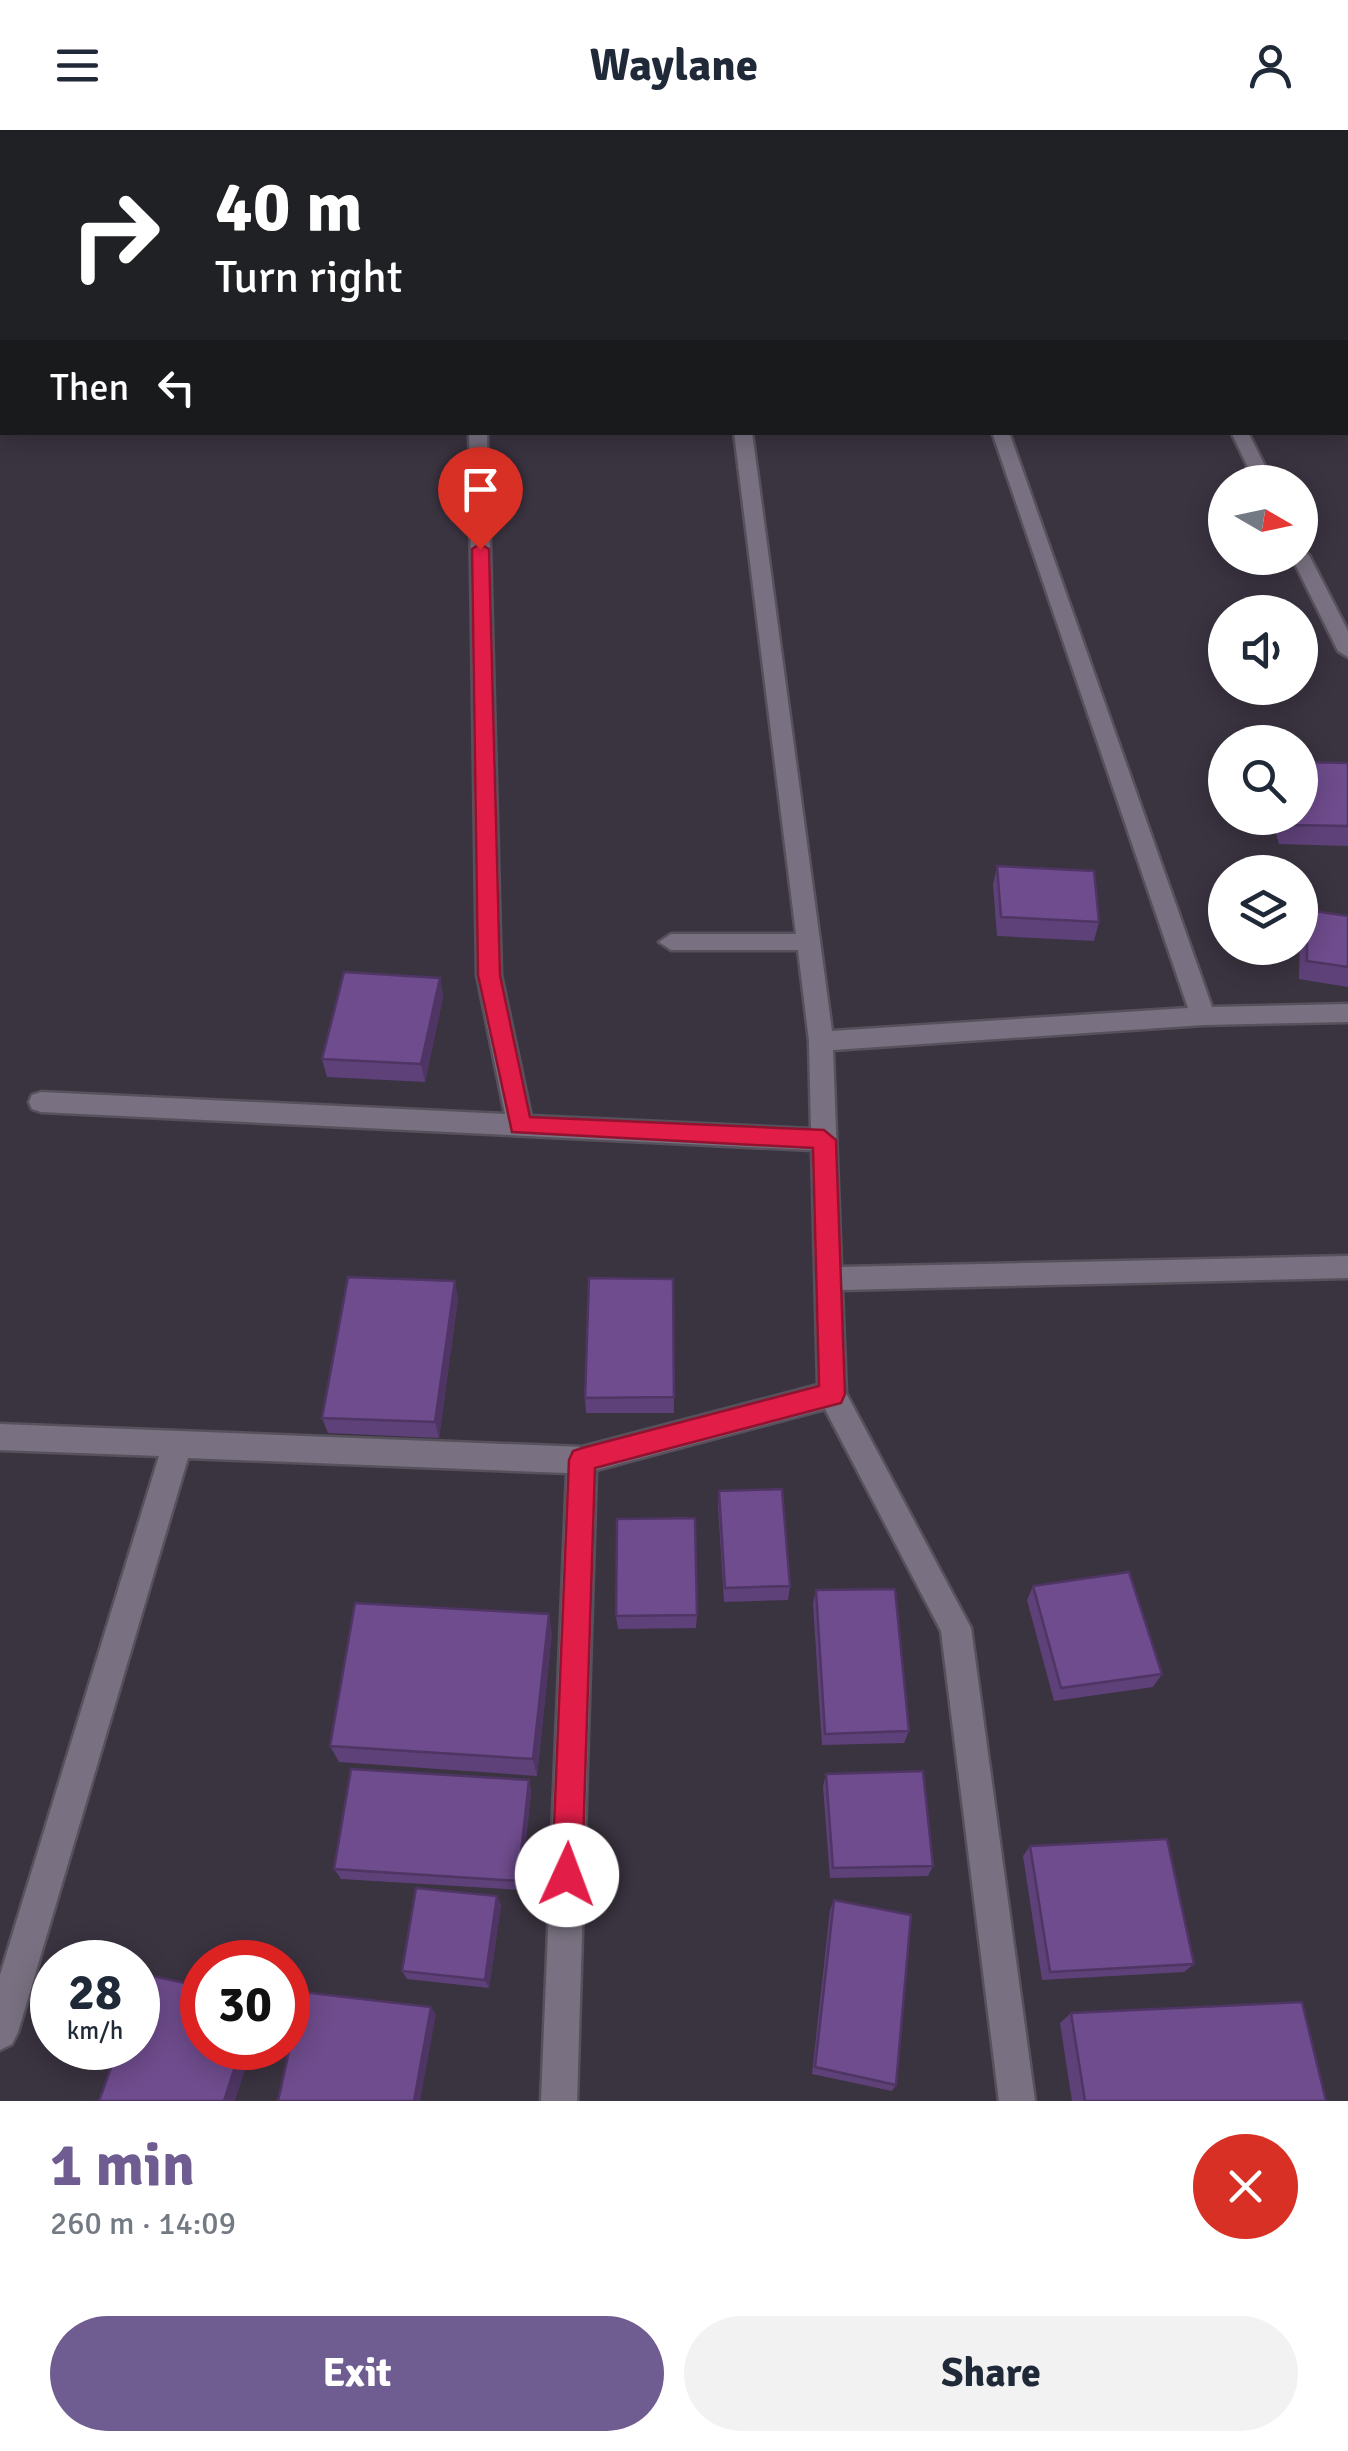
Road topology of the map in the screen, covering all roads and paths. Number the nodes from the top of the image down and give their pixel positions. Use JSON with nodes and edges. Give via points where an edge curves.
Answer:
{"nodes":[{"id":1,"x":478,"y":435,"type":"edge"},
{"id":2,"x":743,"y":435,"type":"edge"},
{"id":3,"x":1001,"y":435,"type":"edge"},
{"id":4,"x":1240,"y":435,"type":"edge"},
{"id":5,"x":1256,"y":465,"type":"edge"},
{"id":6,"x":1310,"y":575,"type":"edge"},
{"id":7,"x":1348,"y":651,"type":"edge"},
{"id":8,"x":671,"y":942,"type":"dead end"},
{"id":9,"x":808,"y":942,"type":"junction"},
{"id":10,"x":1348,"y":1013,"type":"edge"},
{"id":11,"x":1202,"y":1016,"type":"junction"},
{"id":12,"x":821,"y":1041,"type":"junction"},
{"id":13,"x":41,"y":1102,"type":"dead end"},
{"id":14,"x":520,"y":1125,"type":"junction"},
{"id":15,"x":824,"y":1140,"type":"junction"},
{"id":16,"x":1348,"y":1267,"type":"edge"},
{"id":17,"x":829,"y":1279,"type":"junction"},
{"id":18,"x":832,"y":1394,"type":"junction"},
{"id":19,"x":0,"y":1437,"type":"edge"},
{"id":20,"x":178,"y":1445,"type":"junction"},
{"id":21,"x":582,"y":1460,"type":"junction"},
{"id":22,"x":0,"y":2032,"type":"edge"},
{"id":23,"x":559,"y":2101,"type":"edge"},
{"id":24,"x":1017,"y":2101,"type":"edge"}],
"edges":[{"from":1,"to":14,"type":"street","via":[[489,975]]},
{"from":2,"to":9,"type":"street"},
{"from":3,"to":11,"type":"street"},
{"from":4,"to":5,"type":"street"},
{"from":6,"to":7,"type":"street"},
{"from":8,"to":9,"type":"street"},
{"from":9,"to":12,"type":"street"},
{"from":10,"to":11,"type":"street"},
{"from":11,"to":12,"type":"street"},
{"from":12,"to":15,"type":"street"},
{"from":13,"to":14,"type":"street"},
{"from":14,"to":15,"type":"street"},
{"from":15,"to":17,"type":"street"},
{"from":16,"to":17,"type":"street"},
{"from":17,"to":18,"type":"street"},
{"from":18,"to":21,"type":"street"},
{"from":18,"to":24,"type":"street","via":[[956,1628]]},
{"from":19,"to":20,"type":"street"},
{"from":20,"to":21,"type":"street"},
{"from":20,"to":22,"type":"street"},
{"from":21,"to":23,"type":"street"}]}
